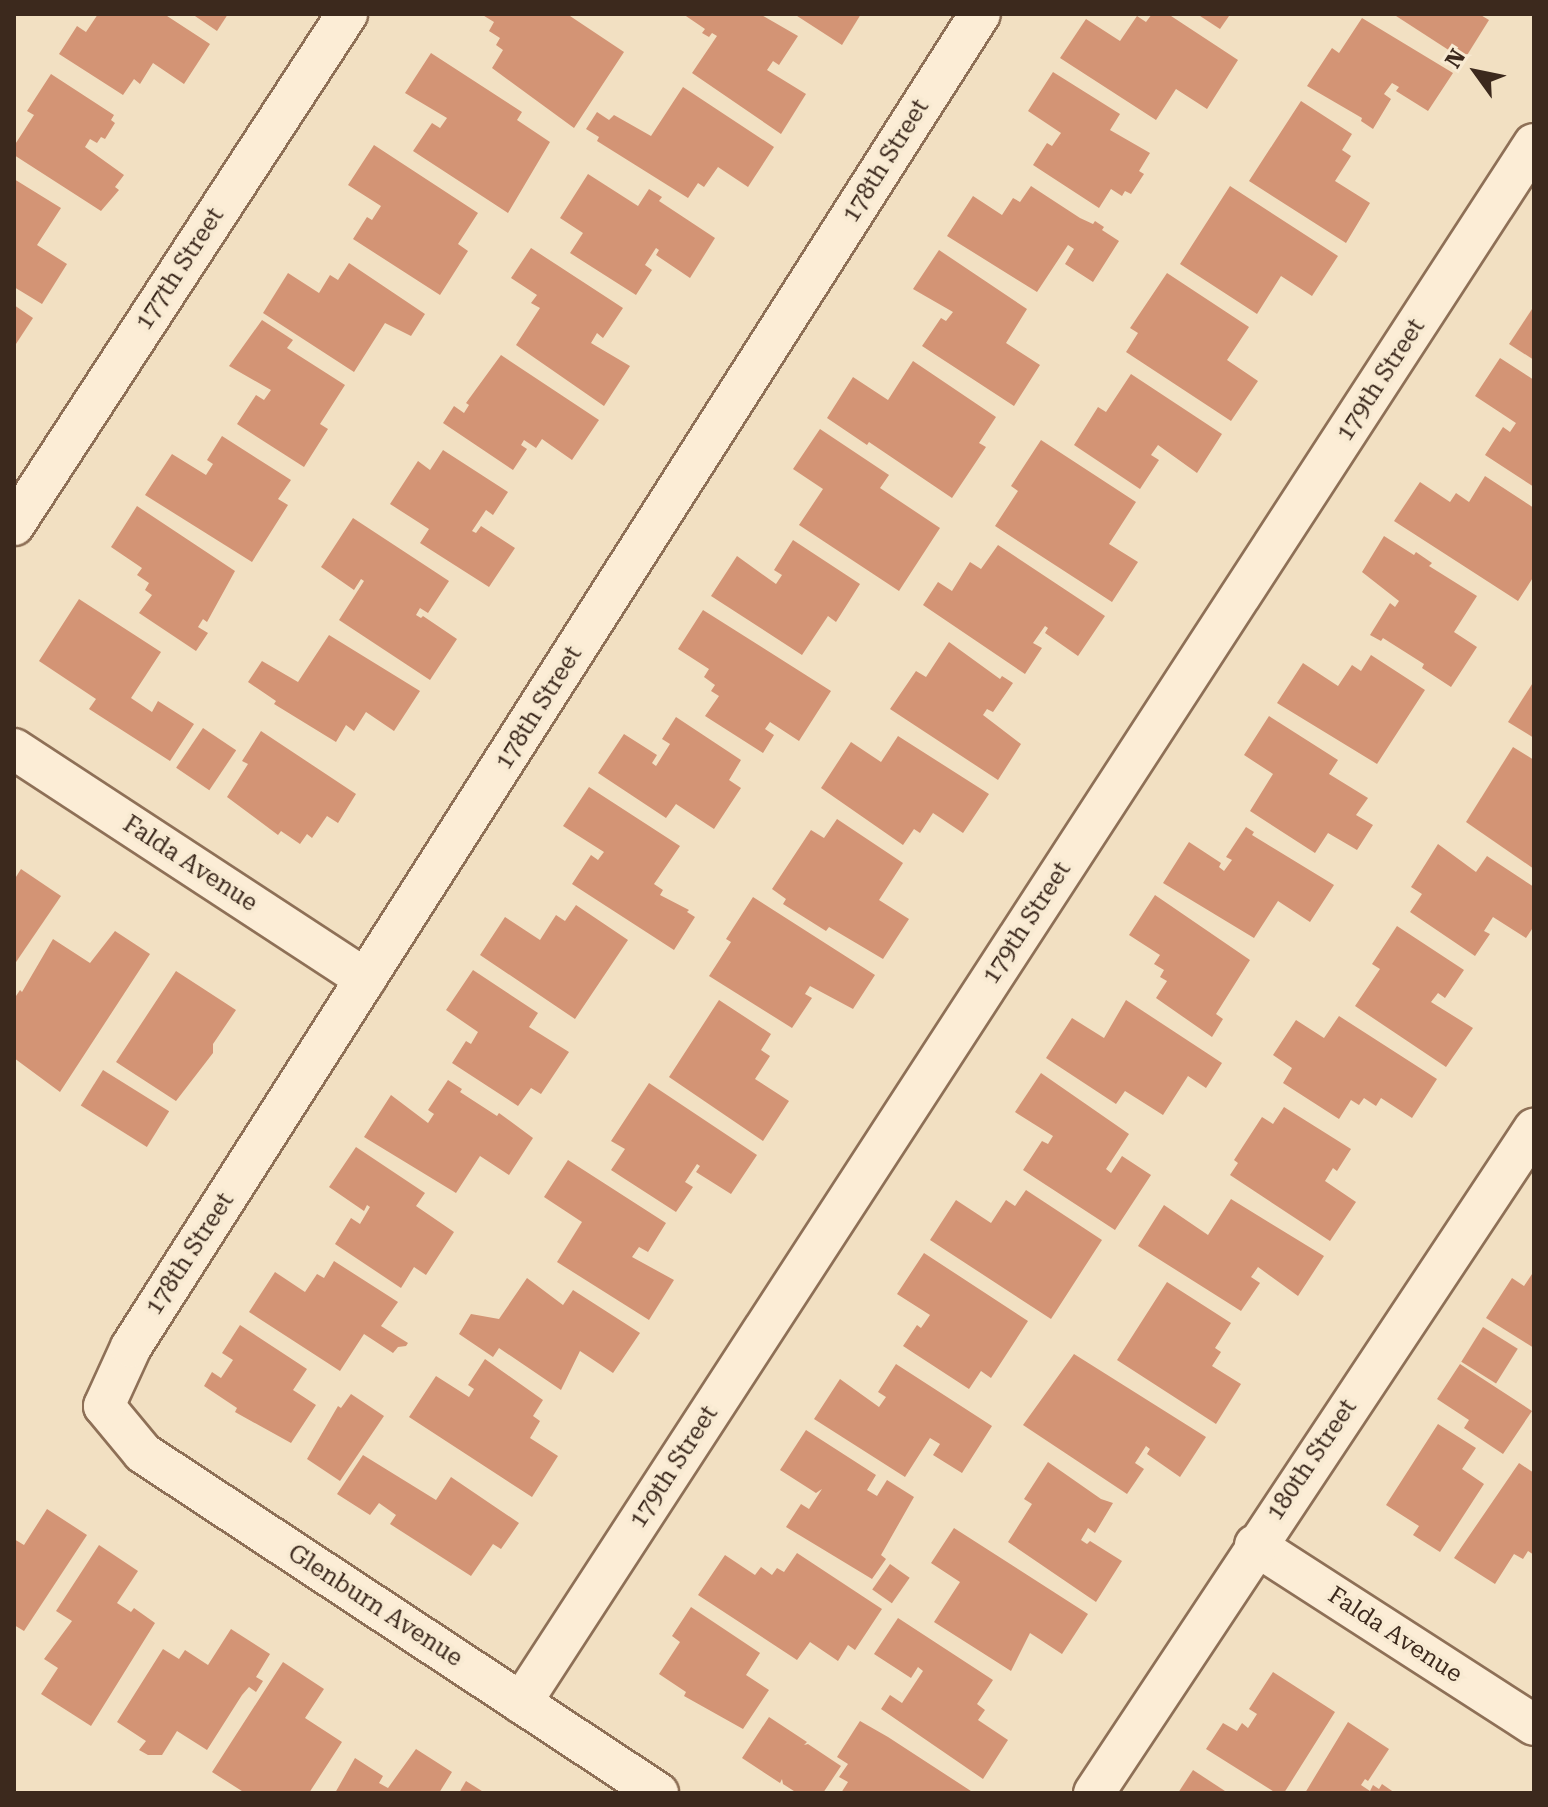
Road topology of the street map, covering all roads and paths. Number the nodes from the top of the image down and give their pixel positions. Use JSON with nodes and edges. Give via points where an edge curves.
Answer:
{"nodes":[{"id":1,"x":347,"y":14,"type":"edge"},
{"id":2,"x":980,"y":14,"type":"edge"},
{"id":3,"x":1534,"y":144,"type":"edge"},
{"id":4,"x":14,"y":525,"type":"edge"},
{"id":5,"x":14,"y":749,"type":"edge"},
{"id":6,"x":366,"y":979,"type":"junction"},
{"id":7,"x":1534,"y":1129,"type":"edge"},
{"id":8,"x":104,"y":1406,"type":"joint"},
{"id":9,"x":1255,"y":1545,"type":"junction"},
{"id":10,"x":521,"y":1703,"type":"junction"},
{"id":11,"x":1534,"y":1725,"type":"edge"},
{"id":12,"x":658,"y":1793,"type":"edge"},
{"id":13,"x":1094,"y":1793,"type":"edge"}],
"edges":[{"from":1,"to":4,"type":"street","name":"177th Street"},
{"from":2,"to":6,"type":"street","name":"178th Street"},
{"from":3,"to":10,"type":"street","name":"179th Street"},
{"from":5,"to":6,"type":"street","name":"Falda Avenue"},
{"from":6,"to":8,"type":"street","name":"178th Street","via":[[131,1347]]},
{"from":7,"to":9,"type":"street","name":"180th Street"},
{"from":8,"to":10,"type":"street","name":"Glenburn Avenue","via":[[143,1453]]},
{"from":9,"to":11,"type":"street","name":"Falda Avenue"},
{"from":9,"to":13,"type":"street","name":"180th Street"},
{"from":10,"to":12,"type":"street","name":"Glenburn Avenue"}]}
